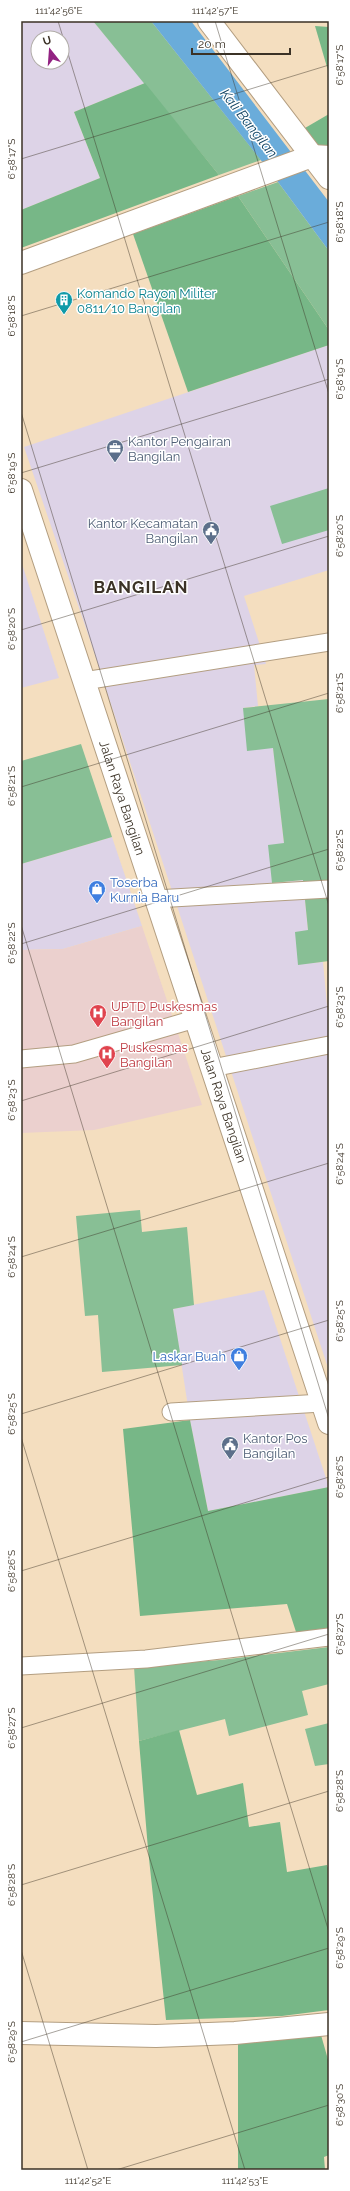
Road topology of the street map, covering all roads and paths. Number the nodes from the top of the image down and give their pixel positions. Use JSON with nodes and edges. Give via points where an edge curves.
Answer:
{"nodes":[{"id":1,"x":209,"y":21,"type":"edge"},
{"id":2,"x":316,"y":157,"type":"edge"},
{"id":3,"x":329,"y":178,"type":"edge"},
{"id":4,"x":21,"y":263,"type":"edge"},
{"id":5,"x":21,"y":490,"type":"edge"},
{"id":6,"x":28,"y":536,"type":"edge"},
{"id":7,"x":329,"y":642,"type":"edge"},
{"id":8,"x":84,"y":681,"type":"junction"},
{"id":9,"x":329,"y":889,"type":"edge"},
{"id":10,"x":156,"y":899,"type":"junction"},
{"id":11,"x":195,"y":1019,"type":"junction"},
{"id":12,"x":329,"y":1045,"type":"edge"},
{"id":13,"x":21,"y":1059,"type":"edge"},
{"id":14,"x":212,"y":1068,"type":"junction"},
{"id":15,"x":322,"y":1403,"type":"junction"},
{"id":16,"x":171,"y":1412,"type":"dead end"},
{"id":17,"x":329,"y":1423,"type":"edge"},
{"id":18,"x":329,"y":1637,"type":"edge"},
{"id":19,"x":21,"y":1666,"type":"edge"},
{"id":20,"x":329,"y":2024,"type":"edge"},
{"id":21,"x":21,"y":2033,"type":"edge"}],
"edges":[{"from":1,"to":2,"type":"main road"},
{"from":2,"to":3,"type":"main road"},
{"from":2,"to":4,"type":"main road"},
{"from":5,"to":6,"type":"main road","name":"Jalan Raya Bangilan"},
{"from":6,"to":8,"type":"main road","name":"Jalan Raya Bangilan"},
{"from":7,"to":8,"type":"lane"},
{"from":8,"to":10,"type":"main road","name":"Jalan Raya Bangilan"},
{"from":9,"to":10,"type":"lane"},
{"from":10,"to":11,"type":"main road","name":"Jalan Raya Bangilan"},
{"from":11,"to":13,"type":"lane","via":[[74,1054]]},
{"from":11,"to":14,"type":"main road","name":"Jalan Raya Bangilan"},
{"from":12,"to":14,"type":"lane"},
{"from":14,"to":15,"type":"main road","name":"Jalan Raya Bangilan"},
{"from":15,"to":16,"type":"lane"},
{"from":15,"to":17,"type":"main road","name":"Jalan Raya Bangilan"},
{"from":18,"to":19,"type":"lane","via":[[146,1659]]},
{"from":20,"to":21,"type":"main road","via":[[235,2033],[164,2036]]}]}
